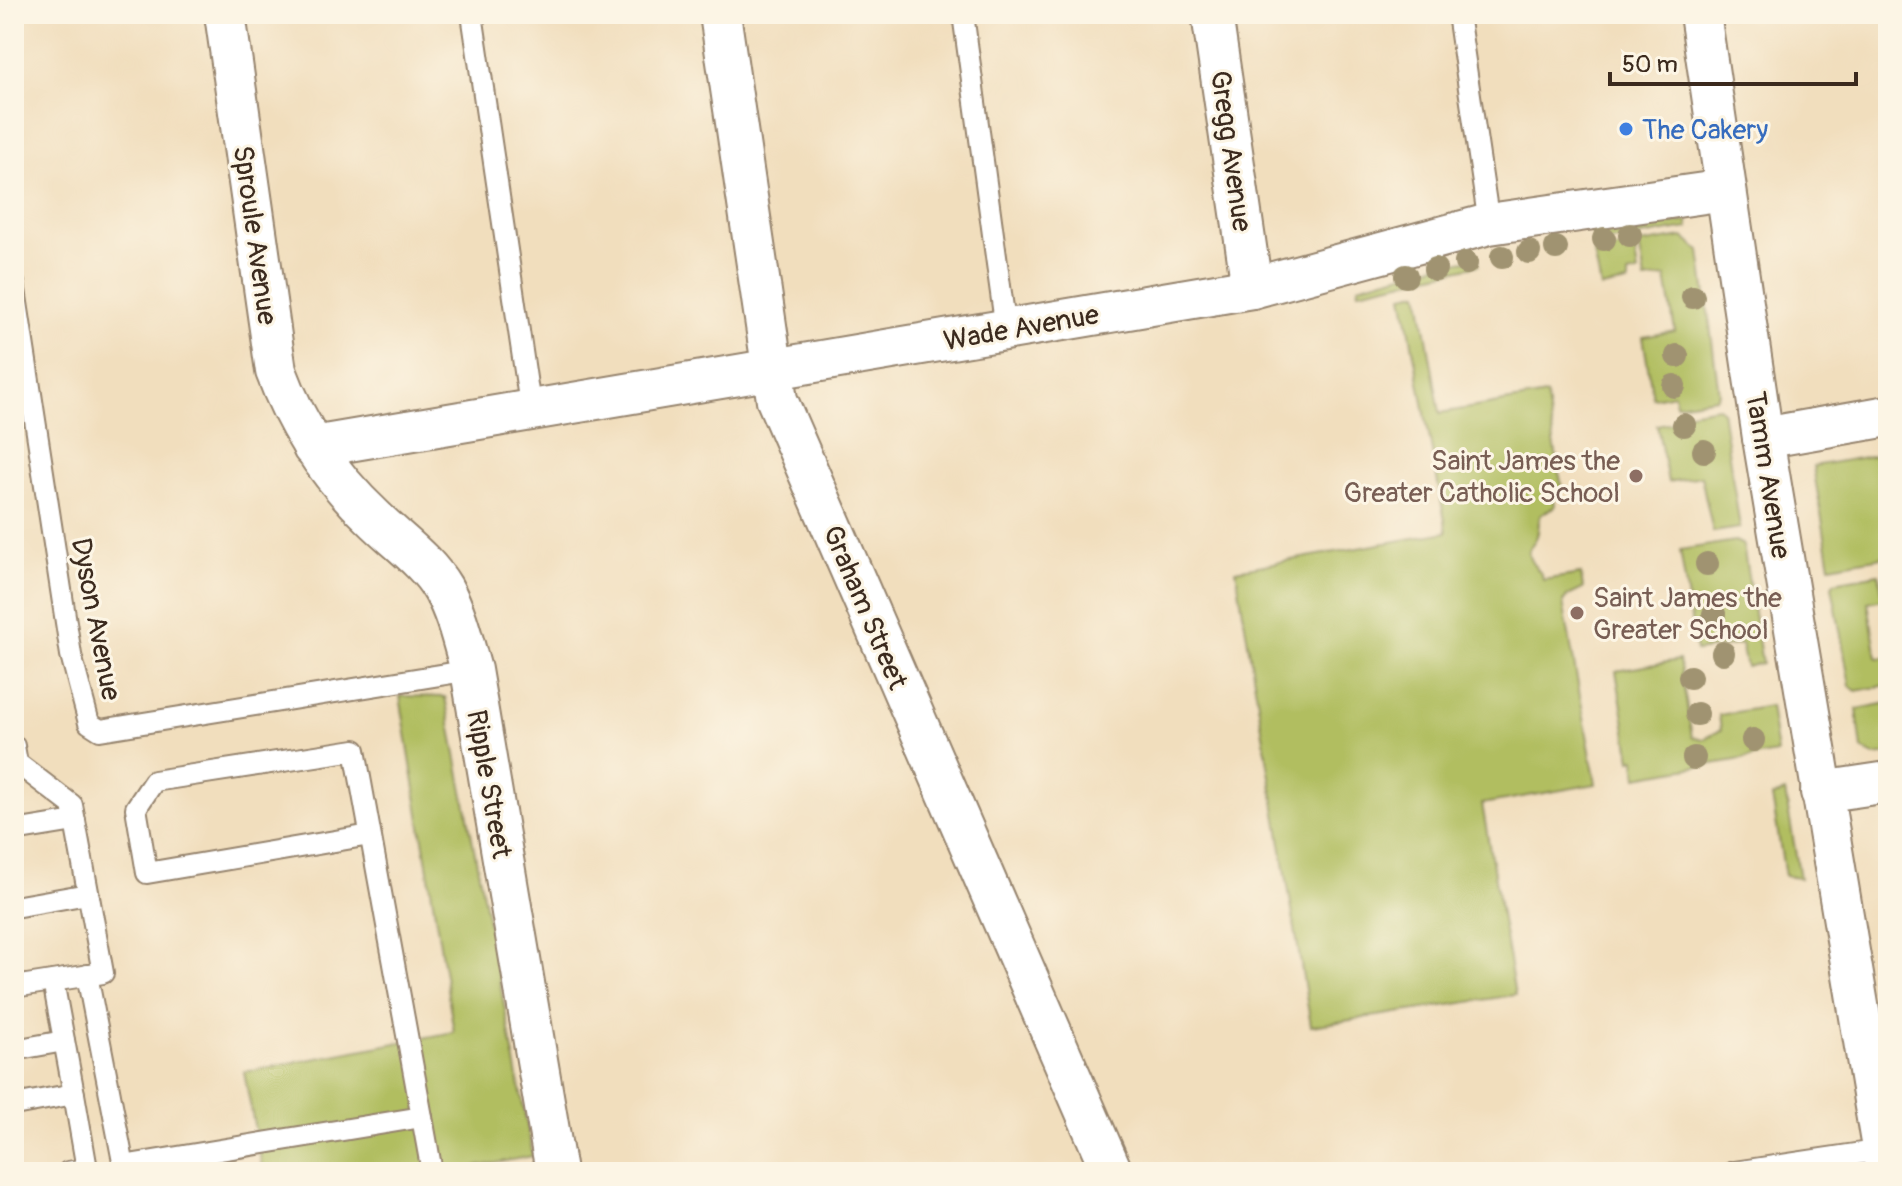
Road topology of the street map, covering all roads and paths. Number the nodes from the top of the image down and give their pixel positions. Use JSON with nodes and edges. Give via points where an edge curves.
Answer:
{"nodes":[{"id":1,"x":225,"y":14,"type":"edge"},
{"id":2,"x":472,"y":14,"type":"edge"},
{"id":3,"x":720,"y":14,"type":"edge"},
{"id":4,"x":963,"y":14,"type":"edge"},
{"id":5,"x":1212,"y":14,"type":"edge"},
{"id":6,"x":1458,"y":14,"type":"edge"},
{"id":7,"x":1700,"y":14,"type":"edge"},
{"id":8,"x":1725,"y":190,"type":"junction"},
{"id":9,"x":1489,"y":224,"type":"junction"},
{"id":10,"x":14,"y":283,"type":"edge"},
{"id":11,"x":1252,"y":288,"type":"junction"},
{"id":12,"x":1006,"y":330,"type":"junction"},
{"id":13,"x":772,"y":370,"type":"junction"},
{"id":14,"x":531,"y":412,"type":"junction"},
{"id":15,"x":1888,"y":416,"type":"edge"},
{"id":16,"x":1763,"y":438,"type":"junction"},
{"id":17,"x":313,"y":447,"type":"junction"},
{"id":18,"x":471,"y":670,"type":"junction"},
{"id":19,"x":15,"y":757,"type":"edge"},
{"id":20,"x":1888,"y":782,"type":"edge"},
{"id":21,"x":1821,"y":792,"type":"junction"},
{"id":22,"x":75,"y":821,"type":"junction"},
{"id":23,"x":14,"y":831,"type":"edge"},
{"id":24,"x":370,"y":835,"type":"junction"},
{"id":25,"x":88,"y":894,"type":"junction"},
{"id":26,"x":14,"y":907,"type":"edge"},
{"id":27,"x":87,"y":975,"type":"junction"},
{"id":28,"x":53,"y":981,"type":"junction"},
{"id":29,"x":14,"y":987,"type":"edge"},
{"id":30,"x":64,"y":1041,"type":"junction"},
{"id":31,"x":14,"y":1050,"type":"edge"},
{"id":32,"x":74,"y":1094,"type":"junction"},
{"id":33,"x":14,"y":1105,"type":"edge"},
{"id":34,"x":422,"y":1117,"type":"junction"},
{"id":35,"x":1884,"y":1152,"type":"edge"},
{"id":36,"x":124,"y":1169,"type":"edge"},
{"id":37,"x":68,"y":1172,"type":"edge"},
{"id":38,"x":432,"y":1172,"type":"edge"},
{"id":39,"x":556,"y":1172,"type":"edge"},
{"id":40,"x":1112,"y":1172,"type":"edge"},
{"id":41,"x":1734,"y":1172,"type":"edge"}],
"edges":[{"from":1,"to":17,"type":"street","name":"Sproule Avenue","via":[[276,371],[290,409]]},
{"from":2,"to":14,"type":"lane"},
{"from":3,"to":13,"type":"street","name":"Graham Street"},
{"from":4,"to":12,"type":"lane"},
{"from":5,"to":11,"type":"street","name":"Gregg Avenue"},
{"from":6,"to":9,"type":"lane"},
{"from":7,"to":8,"type":"street","name":"Tamm Avenue"},
{"from":8,"to":9,"type":"street","name":"Wade Avenue"},
{"from":8,"to":16,"type":"street","name":"Tamm Avenue"},
{"from":9,"to":11,"type":"street","name":"Wade Avenue"},
{"from":10,"to":18,"type":"lane","name":"Dyson Avenue","via":[[71,655],[89,723],[100,730]]},
{"from":11,"to":12,"type":"street","name":"Wade Avenue"},
{"from":12,"to":13,"type":"street","name":"Wade Avenue"},
{"from":13,"to":14,"type":"street","name":"Wade Avenue"},
{"from":13,"to":40,"type":"street","name":"Graham Street","via":[[777,400]]},
{"from":14,"to":17,"type":"street","name":"Wade Avenue"},
{"from":15,"to":16,"type":"street"},
{"from":16,"to":21,"type":"street","name":"Tamm Avenue"},
{"from":17,"to":18,"type":"street","name":"Ripple Street","via":[[339,483],[441,586],[458,620]]},
{"from":18,"to":39,"type":"street","name":"Ripple Street"},
{"from":19,"to":22,"type":"lane","via":[[72,805]]},
{"from":20,"to":21,"type":"street"},
{"from":21,"to":35,"type":"street","name":"Tamm Avenue"},
{"from":22,"to":23,"type":"lane"},
{"from":22,"to":25,"type":"lane"},
{"from":24,"to":24,"type":"lane","via":[[147,873],[136,808],[154,781],[355,750]]},
{"from":24,"to":34,"type":"lane"},
{"from":25,"to":26,"type":"lane"},
{"from":25,"to":27,"type":"lane","via":[[103,973]]},
{"from":27,"to":28,"type":"lane"},
{"from":27,"to":36,"type":"lane"},
{"from":28,"to":29,"type":"lane"},
{"from":28,"to":30,"type":"lane"},
{"from":30,"to":31,"type":"lane"},
{"from":30,"to":32,"type":"lane"},
{"from":32,"to":33,"type":"lane"},
{"from":32,"to":37,"type":"lane","via":[[87,1169]]},
{"from":34,"to":36,"type":"lane"},
{"from":34,"to":38,"type":"lane"},
{"from":35,"to":41,"type":"lane"}]}
